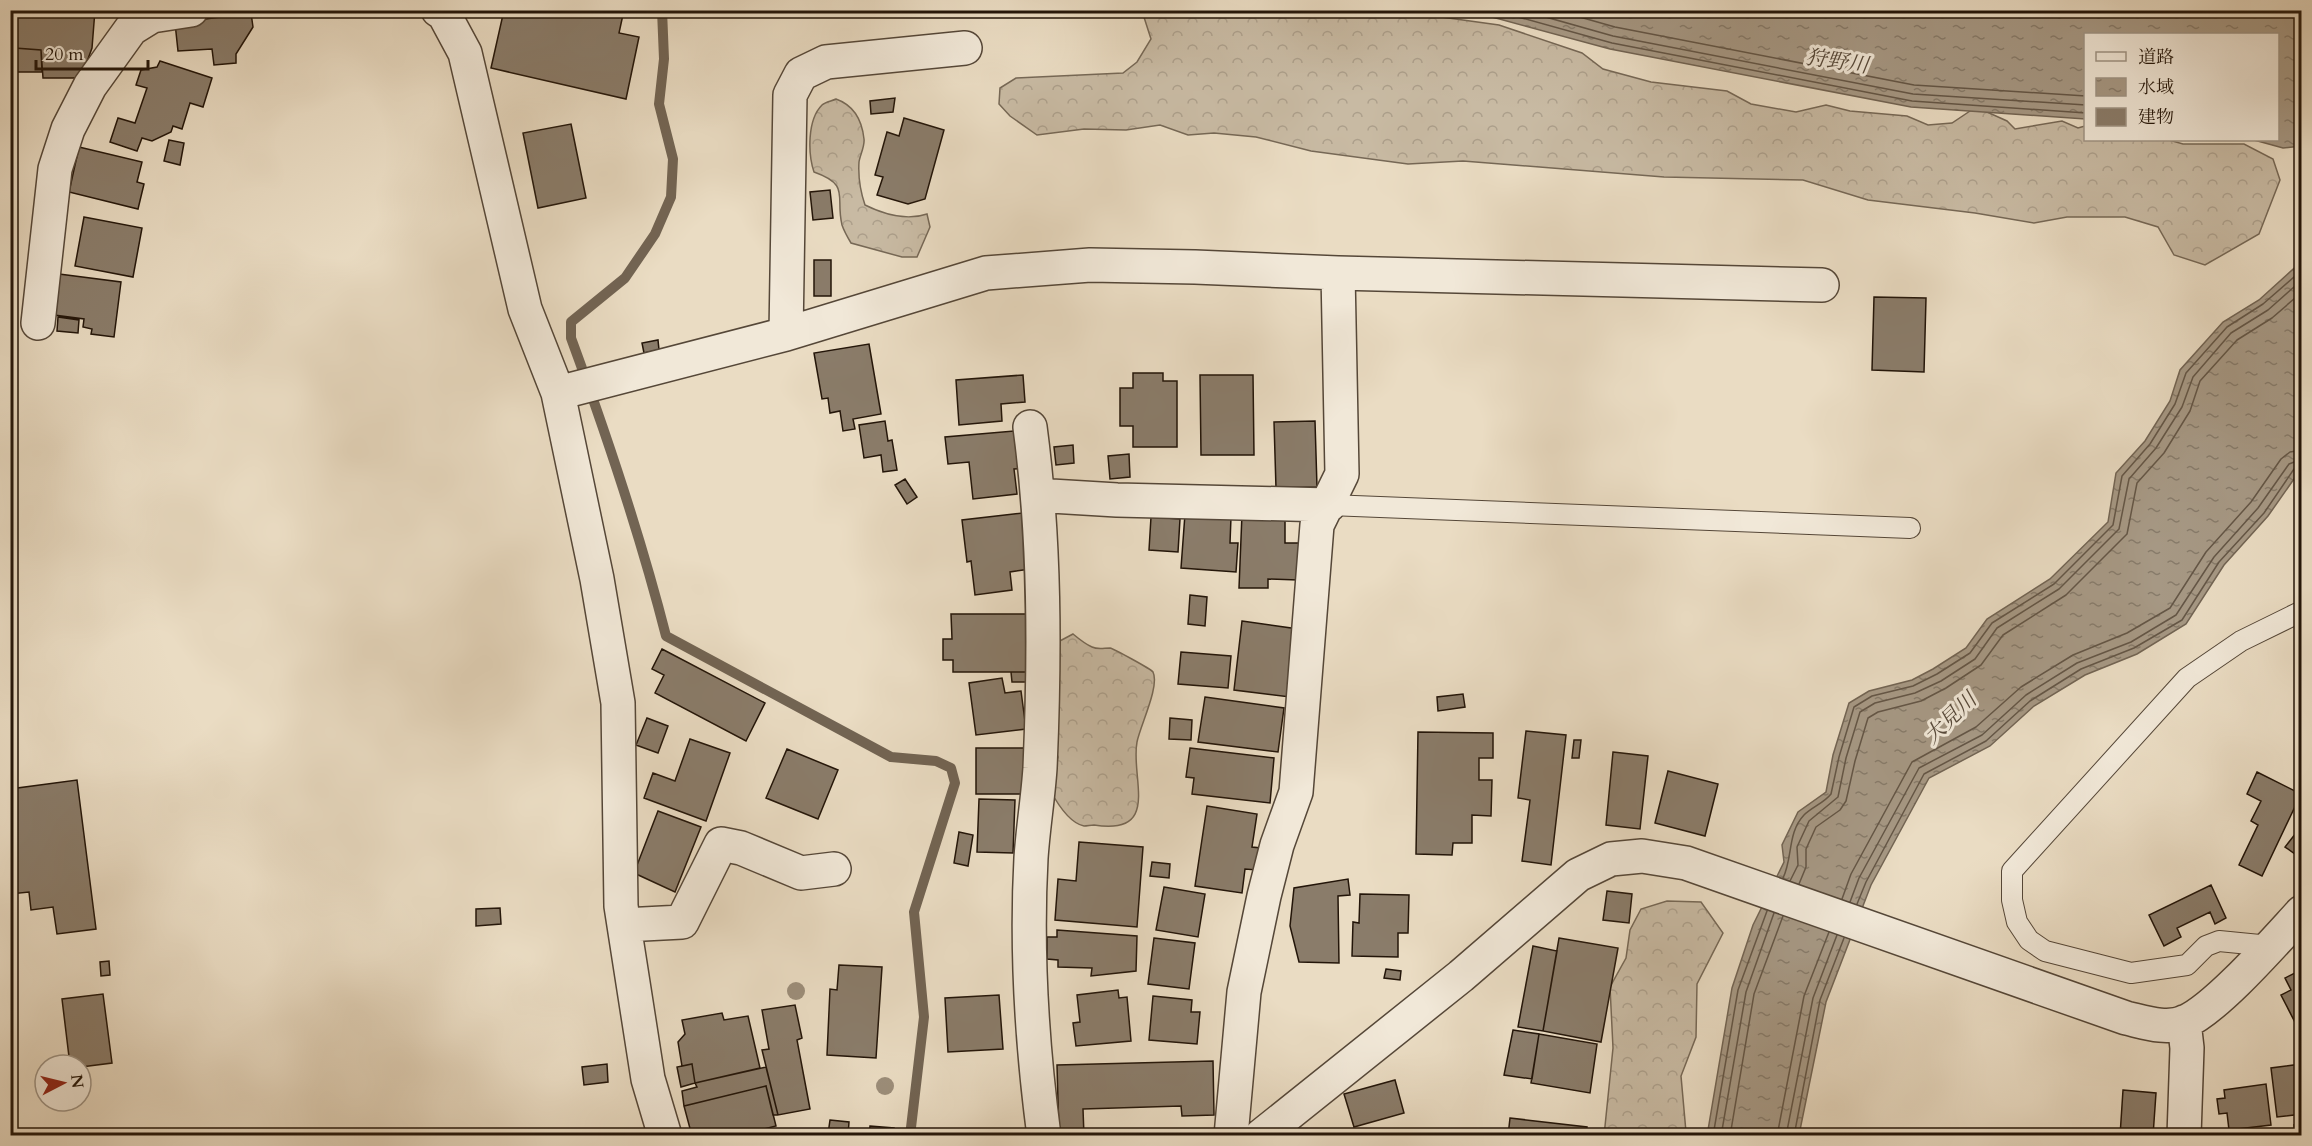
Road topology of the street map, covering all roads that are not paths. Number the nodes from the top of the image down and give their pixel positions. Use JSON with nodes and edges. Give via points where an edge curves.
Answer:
{"nodes":[{"id":1,"x":190,"y":10,"type":"edge"},
{"id":2,"x":438,"y":10,"type":"edge"},
{"id":3,"x":965,"y":48,"type":"dead end"},
{"id":4,"x":1338,"y":273,"type":"junction"},
{"id":5,"x":1822,"y":285,"type":"dead end"},
{"id":6,"x":38,"y":323,"type":"dead end"},
{"id":7,"x":786,"y":334,"type":"junction"},
{"id":8,"x":558,"y":393,"type":"junction"},
{"id":9,"x":1030,"y":427,"type":"dead end"},
{"id":10,"x":1038,"y":493,"type":"junction"},
{"id":11,"x":1329,"y":505,"type":"junction"},
{"id":12,"x":1910,"y":528,"type":"dead end"},
{"id":13,"x":2301,"y":610,"type":"edge"},
{"id":14,"x":834,"y":869,"type":"dead end"},
{"id":15,"x":2301,"y":912,"type":"edge"},
{"id":16,"x":624,"y":925,"type":"junction"},
{"id":17,"x":2270,"y":946,"type":"junction"},
{"id":18,"x":2184,"y":1022,"type":"junction"},
{"id":19,"x":666,"y":1136,"type":"edge"},
{"id":20,"x":1044,"y":1136,"type":"edge"},
{"id":21,"x":1231,"y":1136,"type":"edge"},
{"id":22,"x":1261,"y":1136,"type":"edge"},
{"id":23,"x":2184,"y":1136,"type":"edge"}],
"edges":[{"from":1,"to":6,"type":"street","via":[[152,16],[130,29],[90,86],[68,129],[55,169]]},
{"from":2,"to":8,"type":"street","via":[[465,53],[525,309]]},
{"from":3,"to":7,"type":"street","via":[[826,62],[801,74],[790,94]]},
{"from":4,"to":5,"type":"street"},
{"from":4,"to":7,"type":"street","via":[[1090,265],[986,273]]},
{"from":4,"to":11,"type":"street","via":[[1342,474]]},
{"from":7,"to":8,"type":"street"},
{"from":8,"to":16,"type":"street","via":[[618,703]]},
{"from":9,"to":10,"type":"street"},
{"from":10,"to":11,"type":"street","via":[[1117,500]]},
{"from":10,"to":20,"type":"street","via":[[1042,560],[1040,769],[1031,858],[1030,924]]},
{"from":11,"to":12,"type":"lane"},
{"from":11,"to":21,"type":"street","via":[[1317,525],[1296,792],[1269,876],[1244,992]]},
{"from":13,"to":17,"type":"lane","via":[[2241,641],[2187,678],[2012,871],[2012,900],[2018,921],[2029,940],[2045,951],[2131,974],[2187,965],[2206,946],[2219,941]]},
{"from":14,"to":16,"type":"street","via":[[801,873],[722,844],[682,922]]},
{"from":15,"to":17,"type":"street"},
{"from":16,"to":19,"type":"street","via":[[648,1079]]},
{"from":17,"to":18,"type":"street","via":[[2215,1000]]},
{"from":18,"to":22,"type":"street","via":[[2156,1025],[2126,1018],[1686,863],[1642,856],[1611,859],[1578,874],[1461,976]]},
{"from":18,"to":23,"type":"street"}]}
